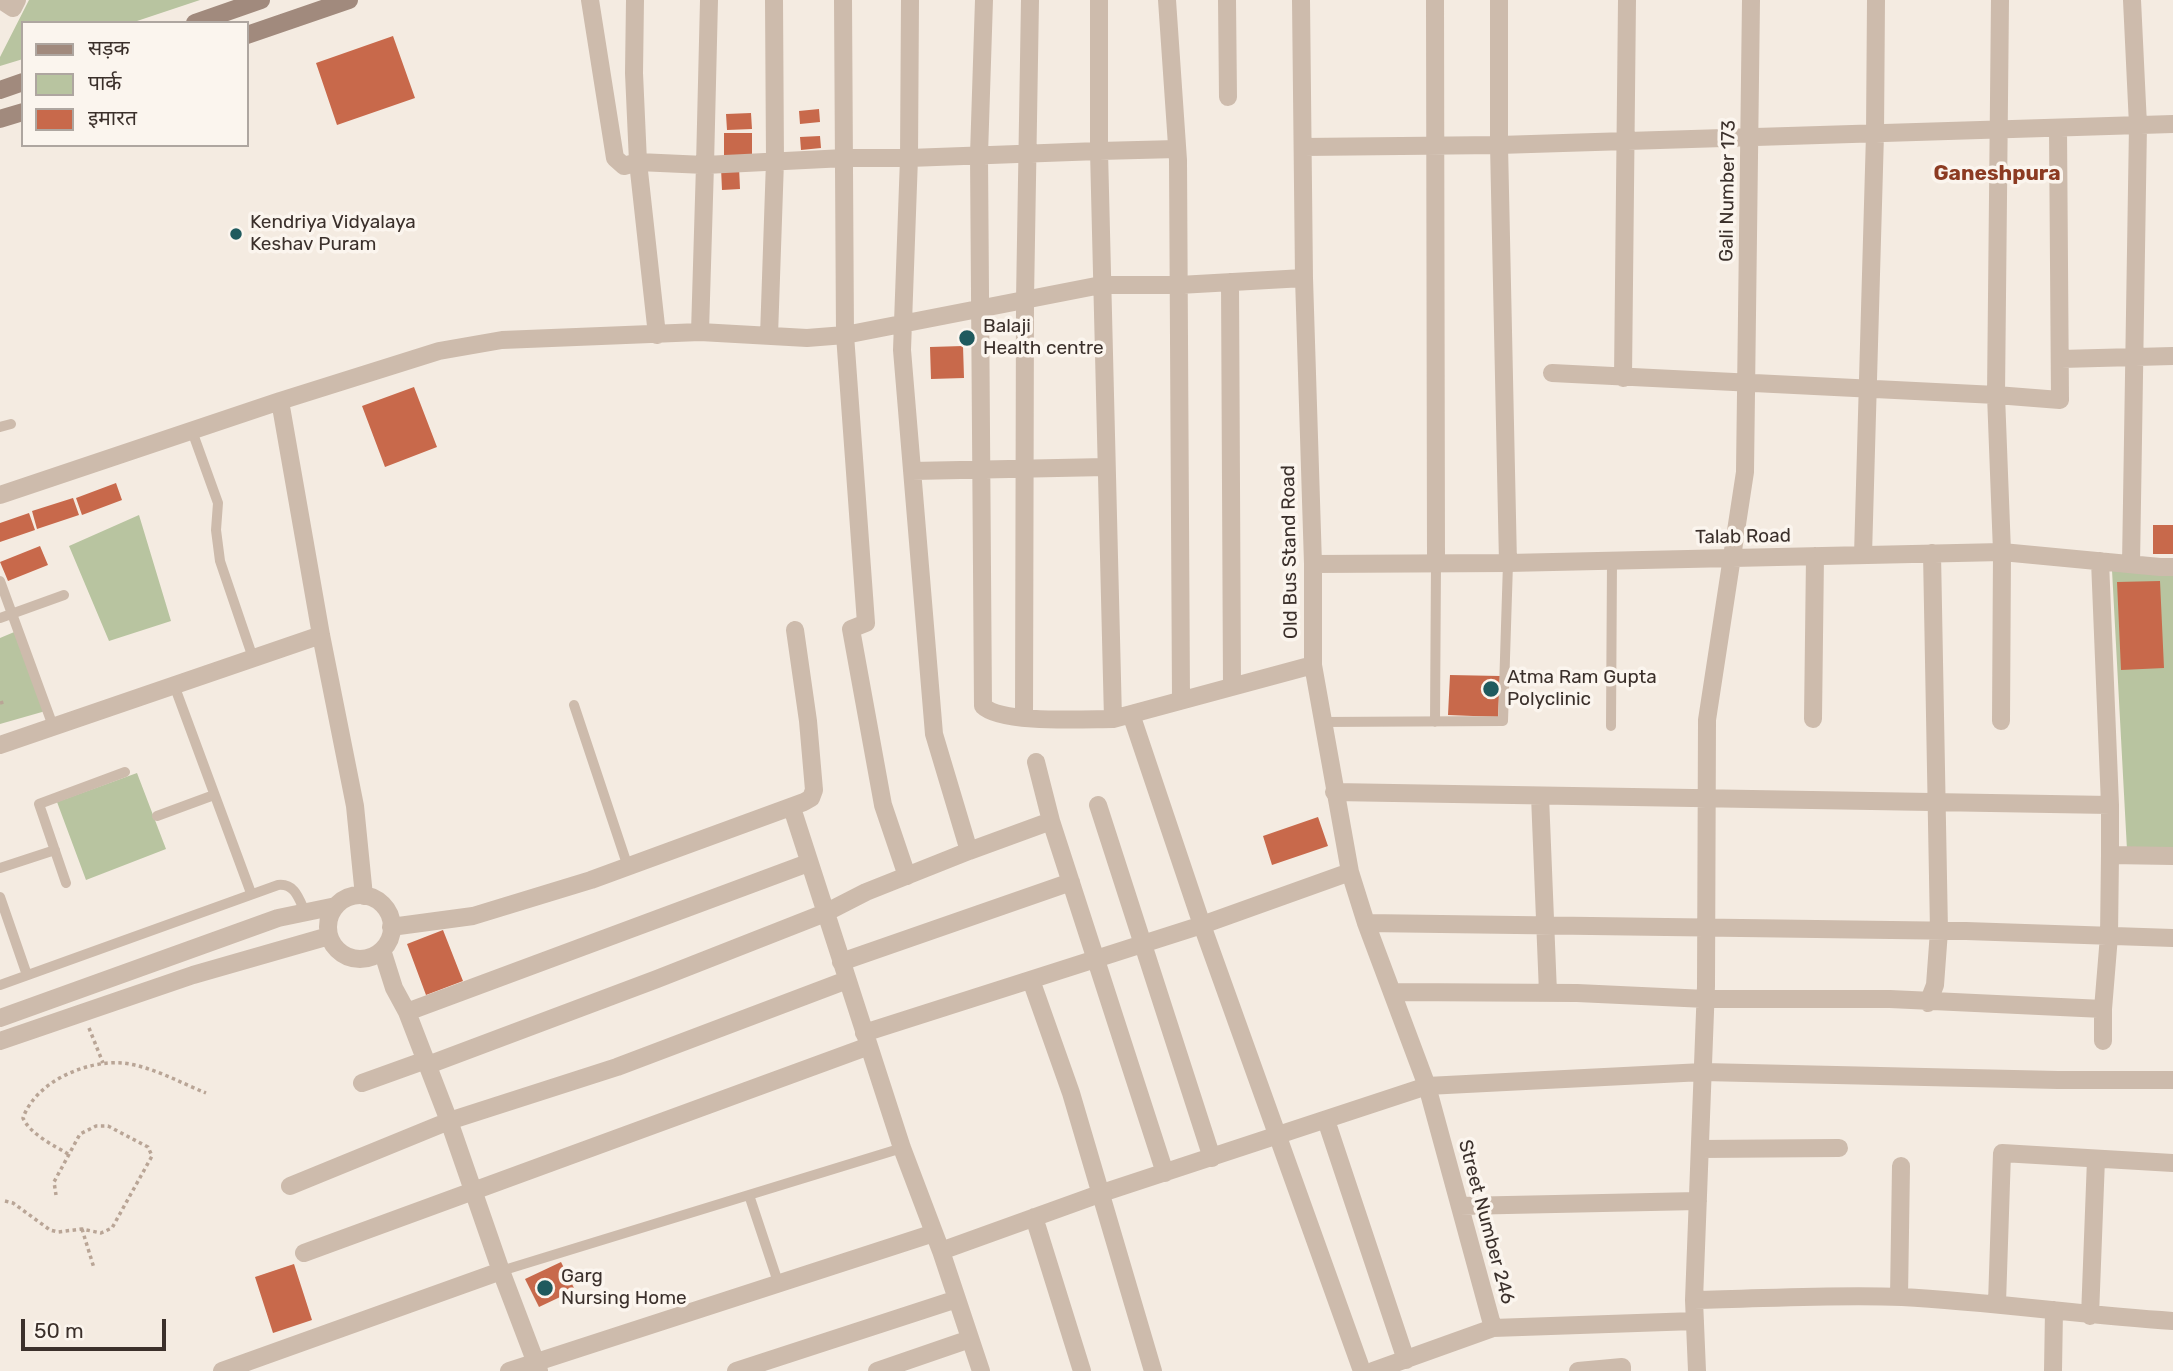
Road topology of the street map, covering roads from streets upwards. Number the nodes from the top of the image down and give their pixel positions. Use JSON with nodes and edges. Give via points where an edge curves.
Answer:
{"nodes":[{"id":1,"x":1,"y":0,"type":"edge"},
{"id":2,"x":17,"y":0,"type":"edge"},
{"id":3,"x":261,"y":0,"type":"edge"},
{"id":4,"x":349,"y":0,"type":"edge"},
{"id":5,"x":590,"y":0,"type":"edge"},
{"id":6,"x":635,"y":0,"type":"edge"},
{"id":7,"x":709,"y":0,"type":"edge"},
{"id":8,"x":774,"y":0,"type":"edge"},
{"id":9,"x":843,"y":0,"type":"edge"},
{"id":10,"x":910,"y":0,"type":"edge"},
{"id":11,"x":984,"y":0,"type":"edge"},
{"id":12,"x":1030,"y":0,"type":"edge"},
{"id":13,"x":1099,"y":0,"type":"edge"},
{"id":14,"x":1167,"y":0,"type":"edge"},
{"id":15,"x":1227,"y":0,"type":"edge"},
{"id":16,"x":1301,"y":0,"type":"edge"},
{"id":17,"x":1435,"y":0,"type":"edge"},
{"id":18,"x":1499,"y":0,"type":"edge"},
{"id":19,"x":1627,"y":0,"type":"edge"},
{"id":20,"x":1751,"y":0,"type":"edge"},
{"id":21,"x":1876,"y":0,"type":"edge"},
{"id":22,"x":2000,"y":0,"type":"edge"},
{"id":23,"x":2132,"y":0,"type":"edge"},
{"id":24,"x":225,"y":6,"type":"edge"},
{"id":25,"x":199,"y":21,"type":"edge"},
{"id":26,"x":248,"y":35,"type":"edge"},
{"id":27,"x":21,"y":83,"type":"edge"},
{"id":28,"x":0,"y":90,"type":"edge"},
{"id":29,"x":1228,"y":97,"type":"dead end"},
{"id":30,"x":21,"y":113,"type":"edge"},
{"id":31,"x":0,"y":119,"type":"edge"},
{"id":32,"x":2173,"y":124,"type":"edge"},
{"id":33,"x":2138,"y":125,"type":"junction"},
{"id":34,"x":2058,"y":128,"type":"junction"},
{"id":35,"x":1999,"y":130,"type":"junction"},
{"id":36,"x":1875,"y":134,"type":"junction"},
{"id":37,"x":1750,"y":138,"type":"junction"},
{"id":38,"x":1624,"y":141,"type":"junction"},
{"id":39,"x":1499,"y":145,"type":"junction"},
{"id":40,"x":1437,"y":146,"type":"junction"},
{"id":41,"x":1303,"y":147,"type":"junction"},
{"id":42,"x":1177,"y":149,"type":"junction"},
{"id":43,"x":1099,"y":152,"type":"junction"},
{"id":44,"x":1028,"y":154,"type":"junction"},
{"id":45,"x":979,"y":155,"type":"junction"},
{"id":46,"x":845,"y":158,"type":"junction"},
{"id":47,"x":909,"y":158,"type":"junction"},
{"id":48,"x":775,"y":161,"type":"junction"},
{"id":49,"x":638,"y":162,"type":"junction"},
{"id":50,"x":705,"y":165,"type":"junction"},
{"id":51,"x":1304,"y":278,"type":"junction"},
{"id":52,"x":1230,"y":282,"type":"junction"},
{"id":53,"x":1101,"y":285,"type":"junction"},
{"id":54,"x":1179,"y":285,"type":"junction"},
{"id":55,"x":1025,"y":300,"type":"junction"},
{"id":56,"x":980,"y":310,"type":"junction"},
{"id":57,"x":903,"y":324,"type":"junction"},
{"id":58,"x":700,"y":332,"type":"junction"},
{"id":59,"x":657,"y":335,"type":"junction"},
{"id":60,"x":845,"y":335,"type":"junction"},
{"id":61,"x":769,"y":336,"type":"junction"},
{"id":62,"x":2134,"y":356,"type":"junction"},
{"id":63,"x":2173,"y":356,"type":"edge"},
{"id":64,"x":2061,"y":359,"type":"junction"},
{"id":65,"x":1552,"y":373,"type":"dead end"},
{"id":66,"x":1623,"y":378,"type":"junction"},
{"id":67,"x":1747,"y":383,"type":"junction"},
{"id":68,"x":1867,"y":389,"type":"junction"},
{"id":69,"x":1996,"y":395,"type":"junction"},
{"id":70,"x":280,"y":401,"type":"junction"},
{"id":71,"x":1106,"y":467,"type":"junction"},
{"id":72,"x":1026,"y":468,"type":"junction"},
{"id":73,"x":982,"y":469,"type":"junction"},
{"id":74,"x":912,"y":471,"type":"junction"},
{"id":75,"x":0,"y":495,"type":"edge"},
{"id":76,"x":2002,"y":552,"type":"junction"},
{"id":77,"x":1932,"y":554,"type":"junction"},
{"id":78,"x":1863,"y":555,"type":"junction"},
{"id":79,"x":1815,"y":556,"type":"junction"},
{"id":80,"x":1732,"y":558,"type":"junction"},
{"id":81,"x":2100,"y":561,"type":"junction"},
{"id":82,"x":1436,"y":562,"type":"junction"},
{"id":83,"x":1508,"y":563,"type":"junction"},
{"id":84,"x":1312,"y":564,"type":"junction"},
{"id":85,"x":2131,"y":564,"type":"junction"},
{"id":86,"x":2173,"y":567,"type":"edge"},
{"id":87,"x":795,"y":630,"type":"dead end"},
{"id":88,"x":321,"y":635,"type":"junction"},
{"id":89,"x":1313,"y":665,"type":"junction"},
{"id":90,"x":1232,"y":687,"type":"junction"},
{"id":91,"x":1181,"y":700,"type":"junction"},
{"id":92,"x":1131,"y":714,"type":"junction"},
{"id":93,"x":1024,"y":718,"type":"junction"},
{"id":94,"x":1112,"y":719,"type":"junction"},
{"id":95,"x":1813,"y":719,"type":"dead end"},
{"id":96,"x":2001,"y":721,"type":"dead end"},
{"id":97,"x":0,"y":745,"type":"edge"},
{"id":98,"x":1036,"y":762,"type":"dead end"},
{"id":99,"x":1334,"y":792,"type":"junction"},
{"id":100,"x":1540,"y":796,"type":"junction"},
{"id":101,"x":1707,"y":797,"type":"junction"},
{"id":102,"x":1937,"y":801,"type":"junction"},
{"id":103,"x":1098,"y":805,"type":"dead end"},
{"id":104,"x":2110,"y":805,"type":"junction"},
{"id":105,"x":792,"y":808,"type":"junction"},
{"id":106,"x":1051,"y":821,"type":"junction"},
{"id":107,"x":970,"y":851,"type":"junction"},
{"id":108,"x":2110,"y":855,"type":"junction"},
{"id":109,"x":2173,"y":856,"type":"edge"},
{"id":110,"x":808,"y":863,"type":"junction"},
{"id":111,"x":1350,"y":872,"type":"junction"},
{"id":112,"x":906,"y":876,"type":"junction"},
{"id":113,"x":1071,"y":882,"type":"junction"},
{"id":114,"x":364,"y":896,"type":"junction"},
{"id":115,"x":336,"y":906,"type":"junction"},
{"id":116,"x":825,"y":913,"type":"junction"},
{"id":117,"x":1366,"y":923,"type":"junction"},
{"id":118,"x":1202,"y":925,"type":"junction"},
{"id":119,"x":1546,"y":925,"type":"junction"},
{"id":120,"x":391,"y":927,"type":"junction"},
{"id":121,"x":1707,"y":927,"type":"junction"},
{"id":122,"x":1939,"y":931,"type":"junction"},
{"id":123,"x":329,"y":936,"type":"junction"},
{"id":124,"x":2109,"y":936,"type":"junction"},
{"id":125,"x":2173,"y":938,"type":"edge"},
{"id":126,"x":1143,"y":944,"type":"junction"},
{"id":127,"x":382,"y":950,"type":"junction"},
{"id":128,"x":1097,"y":959,"type":"junction"},
{"id":129,"x":841,"y":962,"type":"junction"},
{"id":130,"x":847,"y":980,"type":"junction"},
{"id":131,"x":1031,"y":980,"type":"junction"},
{"id":132,"x":1392,"y":992,"type":"junction"},
{"id":133,"x":1548,"y":993,"type":"junction"},
{"id":134,"x":1706,"y":999,"type":"junction"},
{"id":135,"x":1928,"y":1003,"type":"junction"},
{"id":136,"x":2103,"y":1009,"type":"junction"},
{"id":137,"x":407,"y":1012,"type":"junction"},
{"id":138,"x":0,"y":1018,"type":"edge"},
{"id":139,"x":867,"y":1040,"type":"junction"},
{"id":140,"x":0,"y":1041,"type":"edge"},
{"id":141,"x":2103,"y":1041,"type":"dead end"},
{"id":142,"x":427,"y":1063,"type":"junction"},
{"id":143,"x":1703,"y":1072,"type":"junction"},
{"id":144,"x":2173,"y":1080,"type":"edge"},
{"id":145,"x":362,"y":1083,"type":"dead end"},
{"id":146,"x":1427,"y":1086,"type":"junction"},
{"id":147,"x":1326,"y":1120,"type":"junction"},
{"id":148,"x":449,"y":1121,"type":"junction"},
{"id":149,"x":1277,"y":1137,"type":"junction"},
{"id":150,"x":1839,"y":1148,"type":"dead end"},
{"id":151,"x":1700,"y":1149,"type":"junction"},
{"id":152,"x":1212,"y":1158,"type":"junction"},
{"id":153,"x":2096,"y":1159,"type":"junction"},
{"id":154,"x":2173,"y":1163,"type":"edge"},
{"id":155,"x":1901,"y":1166,"type":"dead end"},
{"id":156,"x":1165,"y":1173,"type":"junction"},
{"id":157,"x":290,"y":1186,"type":"dead end"},
{"id":158,"x":474,"y":1192,"type":"junction"},
{"id":159,"x":1102,"y":1193,"type":"junction"},
{"id":160,"x":1698,"y":1201,"type":"junction"},
{"id":161,"x":1460,"y":1206,"type":"junction"},
{"id":162,"x":1034,"y":1217,"type":"junction"},
{"id":163,"x":934,"y":1233,"type":"junction"},
{"id":164,"x":940,"y":1251,"type":"junction"},
{"id":165,"x":304,"y":1253,"type":"dead end"},
{"id":166,"x":501,"y":1271,"type":"junction"},
{"id":167,"x":1899,"y":1297,"type":"junction"},
{"id":168,"x":957,"y":1299,"type":"junction"},
{"id":169,"x":1694,"y":1300,"type":"junction"},
{"id":170,"x":1997,"y":1303,"type":"junction"},
{"id":171,"x":2054,"y":1310,"type":"junction"},
{"id":172,"x":2090,"y":1316,"type":"junction"},
{"id":173,"x":1695,"y":1321,"type":"junction"},
{"id":174,"x":2173,"y":1321,"type":"edge"},
{"id":175,"x":1493,"y":1328,"type":"junction"},
{"id":176,"x":970,"y":1339,"type":"junction"},
{"id":177,"x":1406,"y":1360,"type":"junction"},
{"id":178,"x":538,"y":1367,"type":"edge"},
{"id":179,"x":222,"y":1371,"type":"edge"},
{"id":180,"x":509,"y":1371,"type":"edge"},
{"id":181,"x":736,"y":1371,"type":"edge"},
{"id":182,"x":877,"y":1371,"type":"edge"},
{"id":183,"x":981,"y":1371,"type":"edge"},
{"id":184,"x":1082,"y":1371,"type":"edge"},
{"id":185,"x":1153,"y":1371,"type":"edge"},
{"id":186,"x":1362,"y":1371,"type":"edge"},
{"id":187,"x":1373,"y":1371,"type":"edge"},
{"id":188,"x":1578,"y":1371,"type":"edge"},
{"id":189,"x":1622,"y":1371,"type":"edge"},
{"id":190,"x":1697,"y":1371,"type":"edge"},
{"id":191,"x":2053,"y":1371,"type":"edge"}],
"edges":[{"from":1,"to":2,"type":"street","via":[[13,8]]},
{"from":3,"to":24,"type":"main road"},
{"from":4,"to":26,"type":"main road"},
{"from":5,"to":49,"type":"street","via":[[615,158],[624,166]]},
{"from":6,"to":49,"type":"street"},
{"from":7,"to":50,"type":"street"},
{"from":8,"to":48,"type":"street"},
{"from":9,"to":46,"type":"street"},
{"from":10,"to":47,"type":"street"},
{"from":11,"to":45,"type":"street"},
{"from":12,"to":44,"type":"street"},
{"from":13,"to":43,"type":"street"},
{"from":14,"to":42,"type":"street"},
{"from":15,"to":29,"type":"street"},
{"from":16,"to":41,"type":"street","name":"Old Bus Stand Road"},
{"from":17,"to":40,"type":"street"},
{"from":18,"to":39,"type":"street"},
{"from":19,"to":38,"type":"street"},
{"from":20,"to":37,"type":"street","name":"Gali Number 173"},
{"from":21,"to":36,"type":"street"},
{"from":22,"to":35,"type":"street"},
{"from":23,"to":33,"type":"street"},
{"from":24,"to":25,"type":"main road"},
{"from":27,"to":28,"type":"main road"},
{"from":30,"to":31,"type":"main road"},
{"from":32,"to":33,"type":"street"},
{"from":33,"to":34,"type":"street"},
{"from":33,"to":62,"type":"street"},
{"from":34,"to":35,"type":"street"},
{"from":34,"to":64,"type":"street"},
{"from":35,"to":36,"type":"street"},
{"from":35,"to":69,"type":"street"},
{"from":36,"to":37,"type":"street"},
{"from":36,"to":68,"type":"street"},
{"from":37,"to":38,"type":"street"},
{"from":37,"to":67,"type":"street","name":"Gali Number 173"},
{"from":38,"to":39,"type":"street"},
{"from":38,"to":66,"type":"street"},
{"from":39,"to":40,"type":"street"},
{"from":39,"to":83,"type":"street"},
{"from":40,"to":41,"type":"street"},
{"from":40,"to":82,"type":"street"},
{"from":41,"to":51,"type":"street","name":"Old Bus Stand Road"},
{"from":42,"to":43,"type":"street"},
{"from":42,"to":54,"type":"street"},
{"from":43,"to":44,"type":"street"},
{"from":43,"to":53,"type":"street"},
{"from":44,"to":45,"type":"street"},
{"from":44,"to":55,"type":"street"},
{"from":45,"to":47,"type":"street"},
{"from":45,"to":56,"type":"street"},
{"from":46,"to":47,"type":"street"},
{"from":46,"to":48,"type":"street"},
{"from":46,"to":60,"type":"street"},
{"from":47,"to":57,"type":"street"},
{"from":48,"to":50,"type":"street"},
{"from":48,"to":61,"type":"street"},
{"from":49,"to":50,"type":"street"},
{"from":49,"to":59,"type":"street"},
{"from":50,"to":58,"type":"street"},
{"from":51,"to":52,"type":"street"},
{"from":51,"to":84,"type":"street","name":"Old Bus Stand Road"},
{"from":52,"to":54,"type":"street"},
{"from":52,"to":90,"type":"street"},
{"from":53,"to":54,"type":"street"},
{"from":53,"to":55,"type":"street"},
{"from":53,"to":71,"type":"street"},
{"from":54,"to":91,"type":"street"},
{"from":55,"to":56,"type":"street"},
{"from":55,"to":72,"type":"street"},
{"from":56,"to":57,"type":"street"},
{"from":56,"to":73,"type":"street"},
{"from":57,"to":60,"type":"street"},
{"from":57,"to":74,"type":"street"},
{"from":58,"to":59,"type":"street"},
{"from":58,"to":61,"type":"street"},
{"from":59,"to":70,"type":"street","via":[[502,340],[439,351]]},
{"from":60,"to":61,"type":"street"},
{"from":60,"to":112,"type":"street","via":[[866,623],[851,629],[883,806]]},
{"from":62,"to":63,"type":"street"},
{"from":62,"to":64,"type":"street"},
{"from":62,"to":85,"type":"street"},
{"from":64,"to":69,"type":"street","via":[[2060,400]]},
{"from":65,"to":66,"type":"street"},
{"from":66,"to":67,"type":"street"},
{"from":67,"to":68,"type":"street"},
{"from":67,"to":80,"type":"street","name":"Gali Number 173","via":[[1745,472]]},
{"from":68,"to":69,"type":"street"},
{"from":68,"to":78,"type":"street"},
{"from":69,"to":76,"type":"street"},
{"from":70,"to":75,"type":"street"},
{"from":70,"to":88,"type":"street"},
{"from":71,"to":72,"type":"street"},
{"from":71,"to":94,"type":"street"},
{"from":72,"to":73,"type":"street"},
{"from":72,"to":93,"type":"street"},
{"from":73,"to":74,"type":"street"},
{"from":73,"to":93,"type":"street","via":[[983,706]]},
{"from":74,"to":107,"type":"street","via":[[934,734]]},
{"from":76,"to":77,"type":"street","name":"Talab Road"},
{"from":76,"to":81,"type":"street","name":"Talab Road"},
{"from":76,"to":96,"type":"street"},
{"from":77,"to":78,"type":"street","name":"Talab Road"},
{"from":77,"to":102,"type":"street"},
{"from":78,"to":79,"type":"street","name":"Talab Road"},
{"from":79,"to":80,"type":"street","name":"Talab Road"},
{"from":79,"to":95,"type":"street"},
{"from":80,"to":83,"type":"street","name":"Talab Road"},
{"from":80,"to":101,"type":"street","name":"Gali Number 173","via":[[1707,720]]},
{"from":81,"to":85,"type":"street","name":"Talab Road"},
{"from":81,"to":104,"type":"street"},
{"from":82,"to":83,"type":"street","name":"Talab Road"},
{"from":82,"to":84,"type":"street","name":"Talab Road"},
{"from":84,"to":89,"type":"street","name":"Old Bus Stand Road"},
{"from":85,"to":86,"type":"street","name":"Talab Road"},
{"from":87,"to":105,"type":"street","via":[[814,790],[811,798]]},
{"from":88,"to":97,"type":"street"},
{"from":88,"to":114,"type":"street","via":[[355,806]]},
{"from":89,"to":90,"type":"street"},
{"from":89,"to":99,"type":"street","name":"Old Bus Stand Road"},
{"from":90,"to":91,"type":"street"},
{"from":91,"to":92,"type":"street"},
{"from":92,"to":94,"type":"street"},
{"from":92,"to":118,"type":"street"},
{"from":93,"to":94,"type":"street"},
{"from":98,"to":106,"type":"street"},
{"from":99,"to":100,"type":"street"},
{"from":99,"to":111,"type":"street","name":"Old Bus Stand Road"},
{"from":100,"to":101,"type":"street"},
{"from":100,"to":119,"type":"street"},
{"from":101,"to":102,"type":"street"},
{"from":101,"to":121,"type":"street","name":"Gali Number 173"},
{"from":102,"to":104,"type":"street"},
{"from":102,"to":122,"type":"street"},
{"from":103,"to":126,"type":"street"},
{"from":104,"to":108,"type":"street"},
{"from":105,"to":110,"type":"street"},
{"from":105,"to":120,"type":"street","via":[[473,916]]},
{"from":106,"to":107,"type":"street"},
{"from":106,"to":113,"type":"street"},
{"from":107,"to":112,"type":"street"},
{"from":108,"to":109,"type":"street"},
{"from":108,"to":124,"type":"street"},
{"from":110,"to":116,"type":"street"},
{"from":110,"to":137,"type":"street"},
{"from":111,"to":117,"type":"street","name":"Old Bus Stand Road"},
{"from":111,"to":118,"type":"street"},
{"from":112,"to":116,"type":"street"},
{"from":113,"to":128,"type":"street"},
{"from":113,"to":129,"type":"street"},
{"from":114,"to":115,"type":"street"},
{"from":114,"to":120,"type":"street","via":[[382,904]]},
{"from":115,"to":123,"type":"street"},
{"from":115,"to":138,"type":"street","via":[[278,918]]},
{"from":116,"to":129,"type":"street"},
{"from":116,"to":142,"type":"street"},
{"from":117,"to":119,"type":"street"},
{"from":117,"to":132,"type":"street","name":"Old Bus Stand Road"},
{"from":118,"to":126,"type":"street"},
{"from":118,"to":149,"type":"street"},
{"from":119,"to":121,"type":"street"},
{"from":119,"to":133,"type":"street"},
{"from":120,"to":127,"type":"street"},
{"from":121,"to":122,"type":"street"},
{"from":121,"to":134,"type":"street","name":"Gali Number 173"},
{"from":122,"to":124,"type":"street"},
{"from":122,"to":135,"type":"street","via":[[1935,985]]},
{"from":123,"to":127,"type":"street","via":[[341,953],[351,958],[362,959]]},
{"from":123,"to":140,"type":"street","via":[[192,975]]},
{"from":124,"to":125,"type":"street"},
{"from":124,"to":136,"type":"street"},
{"from":126,"to":128,"type":"street"},
{"from":126,"to":152,"type":"street"},
{"from":127,"to":137,"type":"street"},
{"from":128,"to":131,"type":"street"},
{"from":128,"to":156,"type":"street"},
{"from":129,"to":130,"type":"street"},
{"from":130,"to":139,"type":"street"},
{"from":130,"to":148,"type":"street","via":[[617,1067]]},
{"from":131,"to":139,"type":"street"},
{"from":131,"to":159,"type":"street"},
{"from":132,"to":133,"type":"street"},
{"from":132,"to":146,"type":"street","name":"Old Bus Stand Road"},
{"from":133,"to":134,"type":"street"},
{"from":134,"to":135,"type":"street"},
{"from":134,"to":143,"type":"street","name":"Gali Number 173"},
{"from":135,"to":136,"type":"street"},
{"from":136,"to":141,"type":"street"},
{"from":137,"to":142,"type":"street"},
{"from":139,"to":158,"type":"street"},
{"from":139,"to":163,"type":"street"},
{"from":142,"to":145,"type":"street"},
{"from":142,"to":148,"type":"street"},
{"from":143,"to":144,"type":"street"},
{"from":143,"to":146,"type":"street"},
{"from":143,"to":151,"type":"street","name":"Gali Number 173"},
{"from":146,"to":147,"type":"street"},
{"from":146,"to":161,"type":"street","name":"Street Number 246"},
{"from":147,"to":149,"type":"street"},
{"from":147,"to":177,"type":"street"},
{"from":148,"to":157,"type":"street"},
{"from":148,"to":158,"type":"street"},
{"from":149,"to":152,"type":"street"},
{"from":149,"to":186,"type":"street"},
{"from":150,"to":151,"type":"street"},
{"from":151,"to":160,"type":"street","name":"Gali Number 173"},
{"from":152,"to":156,"type":"street"},
{"from":153,"to":154,"type":"street"},
{"from":153,"to":170,"type":"street","via":[[2002,1153]]},
{"from":153,"to":172,"type":"street"},
{"from":155,"to":167,"type":"street"},
{"from":156,"to":159,"type":"street"},
{"from":158,"to":165,"type":"street"},
{"from":158,"to":166,"type":"street"},
{"from":159,"to":162,"type":"street"},
{"from":159,"to":185,"type":"street"},
{"from":160,"to":161,"type":"street"},
{"from":160,"to":169,"type":"street","name":"Gali Number 173"},
{"from":161,"to":175,"type":"street","name":"Street Number 246"},
{"from":162,"to":164,"type":"street"},
{"from":162,"to":184,"type":"street"},
{"from":163,"to":164,"type":"street"},
{"from":163,"to":178,"type":"street","via":[[778,1282]]},
{"from":164,"to":168,"type":"street"},
{"from":166,"to":178,"type":"street"},
{"from":166,"to":179,"type":"street"},
{"from":167,"to":169,"type":"street"},
{"from":167,"to":170,"type":"street"},
{"from":168,"to":176,"type":"street"},
{"from":168,"to":181,"type":"street"},
{"from":169,"to":173,"type":"street","name":"Gali Number 173"},
{"from":170,"to":171,"type":"street"},
{"from":171,"to":172,"type":"street"},
{"from":171,"to":191,"type":"street"},
{"from":172,"to":174,"type":"street"},
{"from":173,"to":175,"type":"street"},
{"from":173,"to":190,"type":"street","name":"Gali Number 173"},
{"from":175,"to":177,"type":"street","name":"Street Number 246"},
{"from":176,"to":182,"type":"street"},
{"from":176,"to":183,"type":"street"},
{"from":177,"to":187,"type":"street","name":"Street Number 246"},
{"from":178,"to":180,"type":"street"},
{"from":188,"to":189,"type":"street","via":[[1622,1367]]}]}
